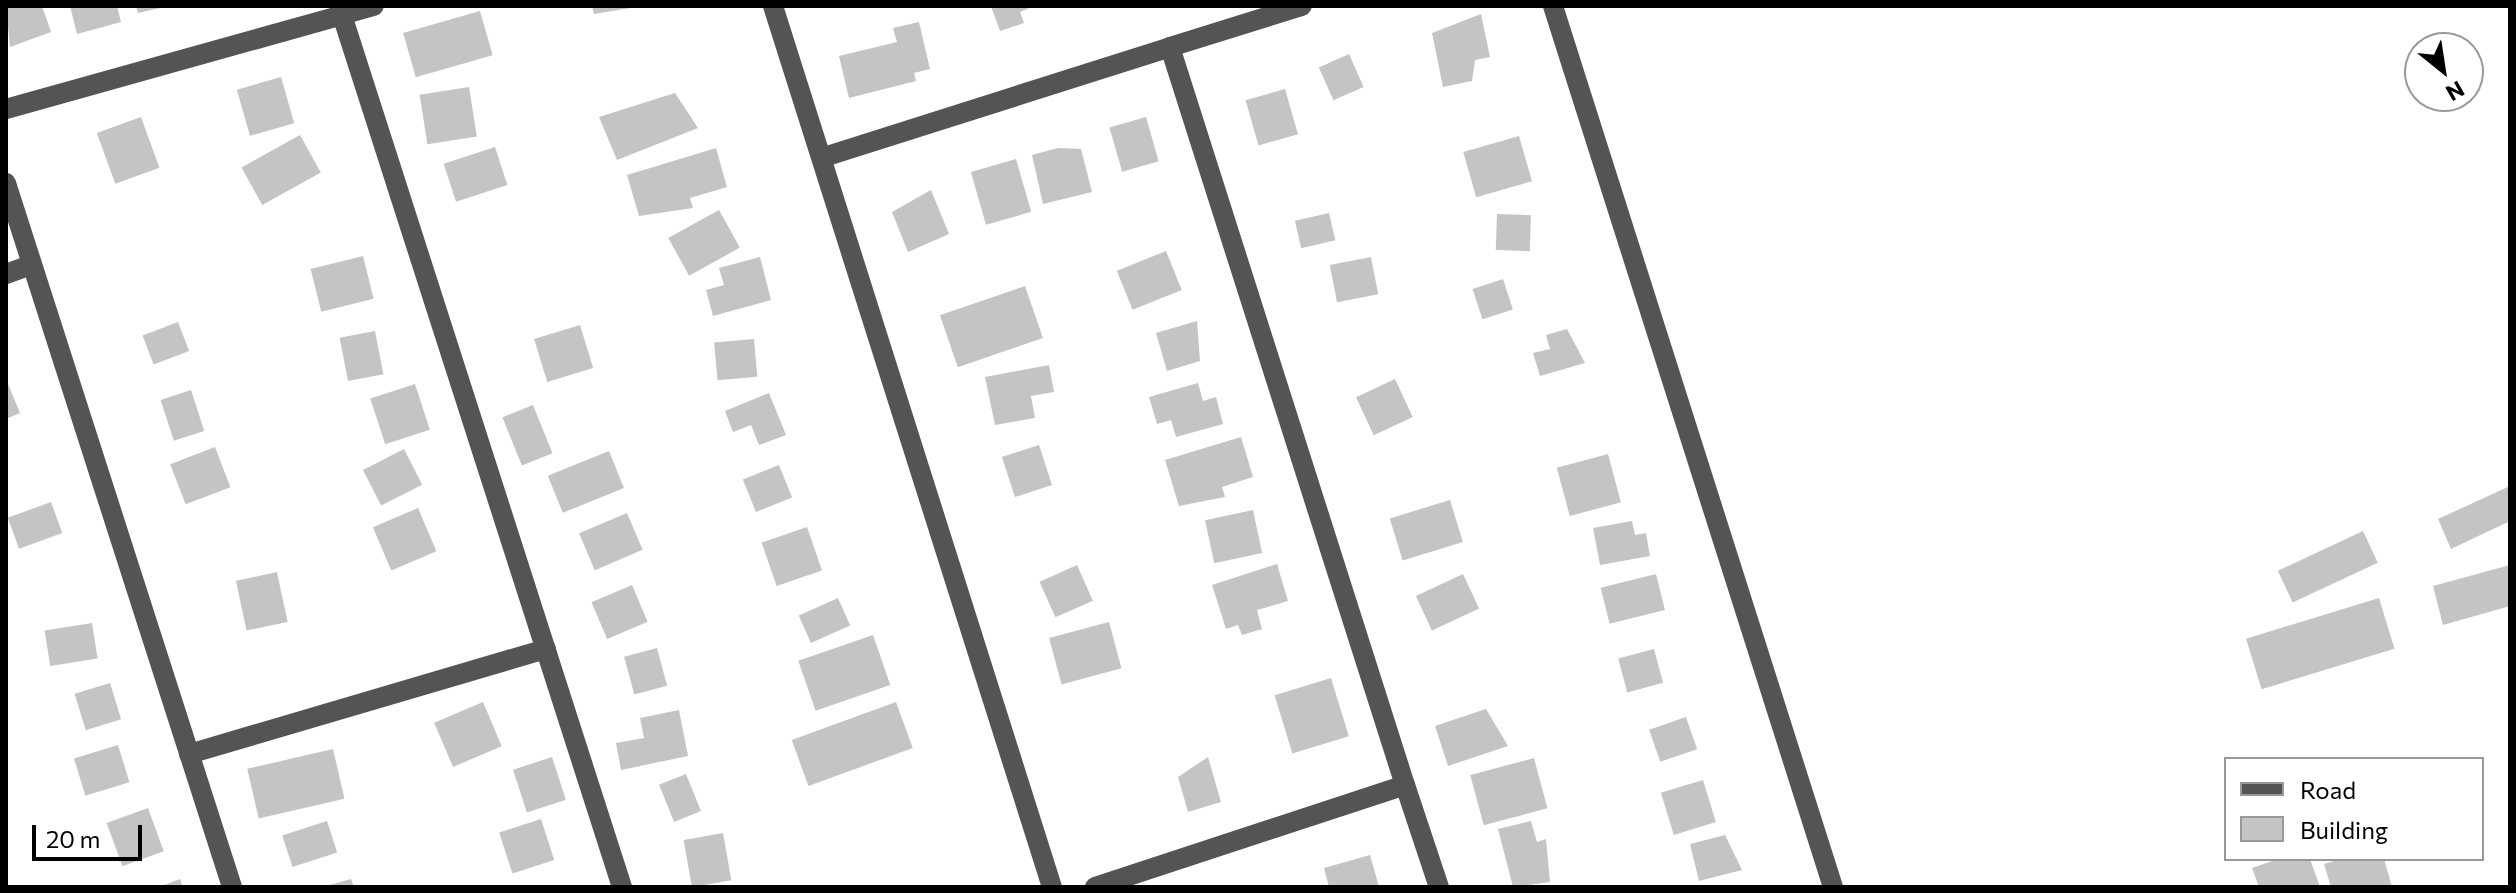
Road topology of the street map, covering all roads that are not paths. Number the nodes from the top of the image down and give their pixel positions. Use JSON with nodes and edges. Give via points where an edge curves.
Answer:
{"nodes":[{"id":1,"x":374,"y":6,"type":"edge"},
{"id":2,"x":773,"y":6,"type":"edge"},
{"id":3,"x":1302,"y":6,"type":"edge"},
{"id":4,"x":1553,"y":6,"type":"edge"},
{"id":5,"x":342,"y":15,"type":"junction"},
{"id":6,"x":1170,"y":47,"type":"junction"},
{"id":7,"x":6,"y":109,"type":"edge"},
{"id":8,"x":824,"y":157,"type":"junction"},
{"id":9,"x":6,"y":183,"type":"edge"},
{"id":10,"x":31,"y":265,"type":"junction"},
{"id":11,"x":6,"y":274,"type":"edge"},
{"id":12,"x":546,"y":649,"type":"junction"},
{"id":13,"x":189,"y":754,"type":"junction"},
{"id":14,"x":1405,"y":785,"type":"junction"},
{"id":15,"x":232,"y":887,"type":"edge"},
{"id":16,"x":622,"y":887,"type":"edge"},
{"id":17,"x":1052,"y":887,"type":"edge"},
{"id":18,"x":1095,"y":887,"type":"edge"},
{"id":19,"x":1439,"y":887,"type":"edge"},
{"id":20,"x":1833,"y":887,"type":"edge"}],
"edges":[{"from":1,"to":5,"type":"street"},
{"from":2,"to":8,"type":"street"},
{"from":3,"to":6,"type":"street"},
{"from":4,"to":20,"type":"street"},
{"from":5,"to":7,"type":"street"},
{"from":5,"to":12,"type":"street"},
{"from":6,"to":8,"type":"street"},
{"from":6,"to":14,"type":"street"},
{"from":8,"to":17,"type":"street"},
{"from":9,"to":10,"type":"street"},
{"from":10,"to":11,"type":"street"},
{"from":10,"to":13,"type":"street"},
{"from":12,"to":13,"type":"street"},
{"from":12,"to":16,"type":"street"},
{"from":13,"to":15,"type":"street"},
{"from":14,"to":18,"type":"street"},
{"from":14,"to":19,"type":"street"}]}
